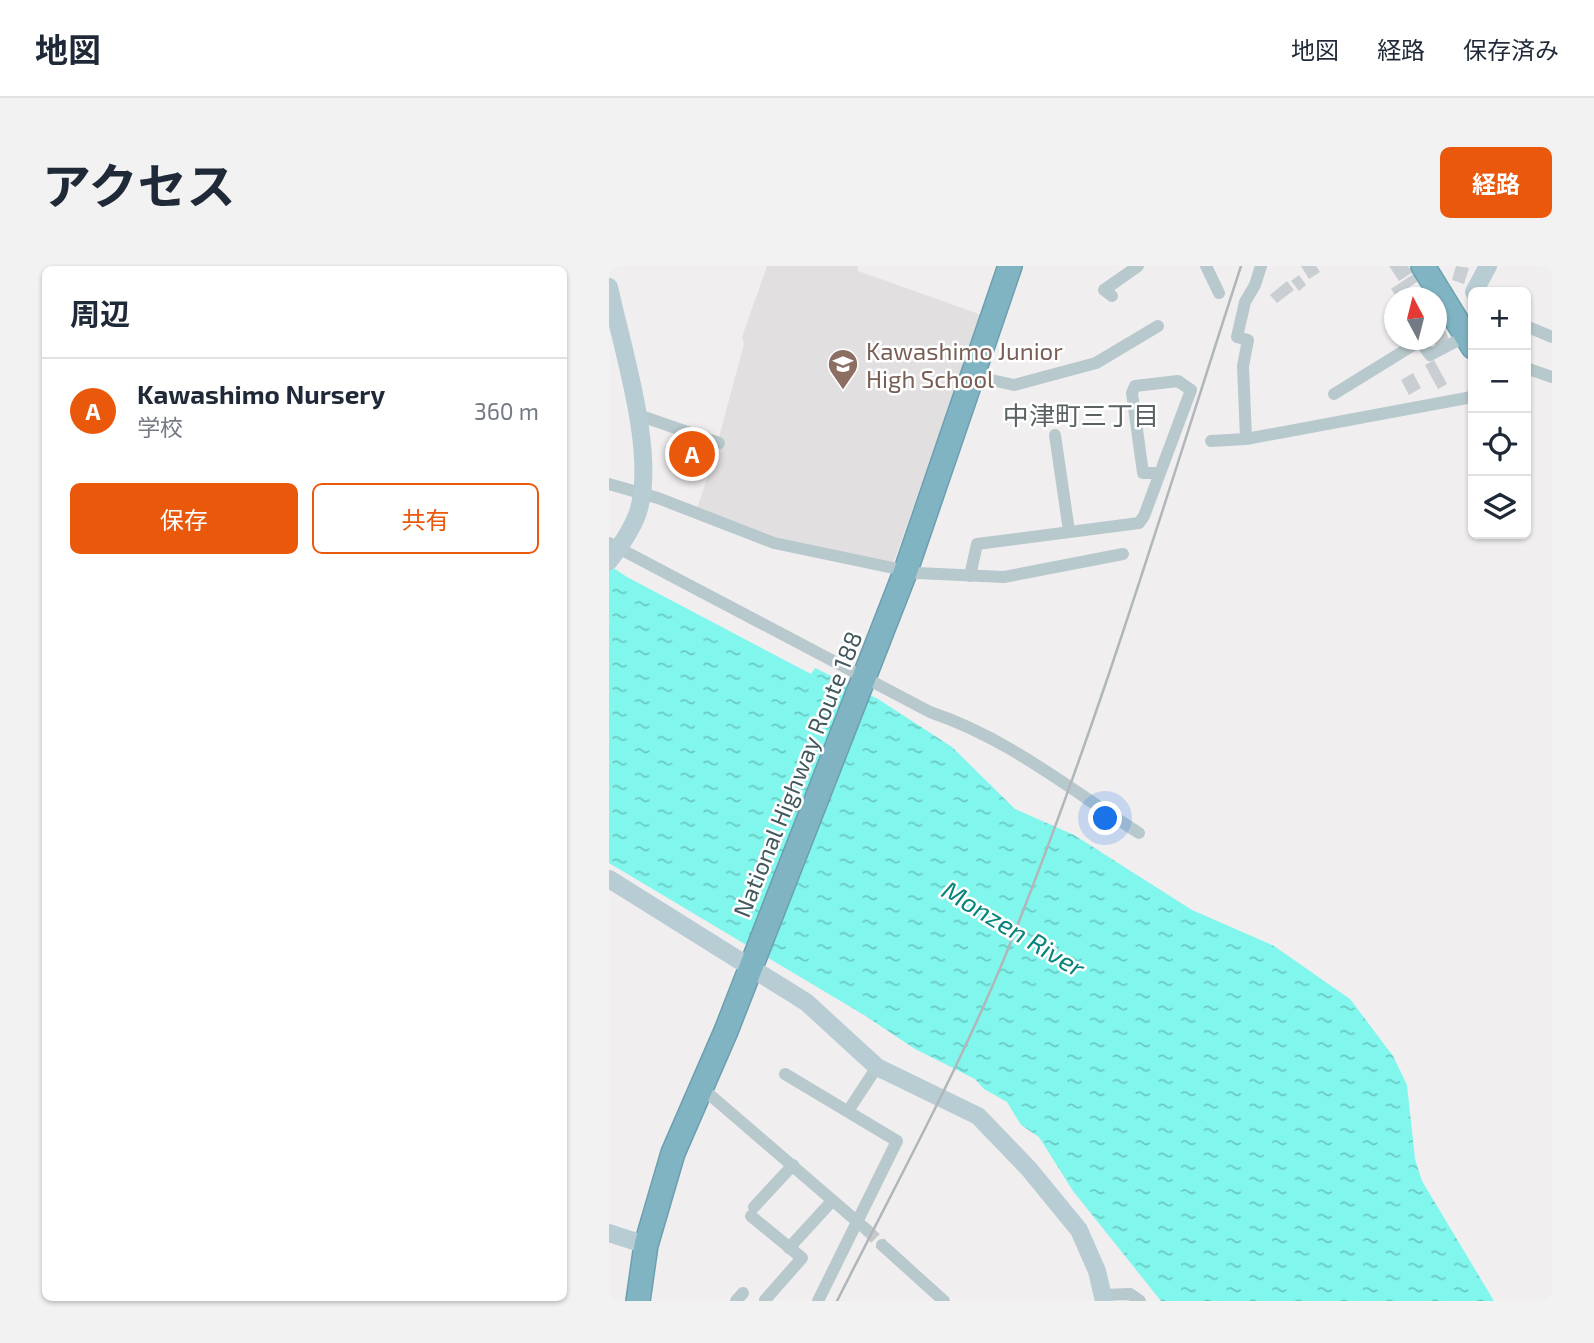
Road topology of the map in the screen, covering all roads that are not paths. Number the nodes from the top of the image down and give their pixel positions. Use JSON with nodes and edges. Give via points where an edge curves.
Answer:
{"nodes":[{"id":1,"x":1010,"y":266,"type":"edge"},
{"id":2,"x":1138,"y":266,"type":"edge"},
{"id":3,"x":1206,"y":266,"type":"edge"},
{"id":4,"x":1261,"y":266,"type":"edge"},
{"id":5,"x":1423,"y":266,"type":"edge"},
{"id":6,"x":1488,"y":266,"type":"edge"},
{"id":7,"x":609,"y":287,"type":"edge"},
{"id":8,"x":1476,"y":287,"type":"edge"},
{"id":9,"x":1219,"y":293,"type":"dead end"},
{"id":10,"x":1112,"y":296,"type":"dead end"},
{"id":11,"x":1468,"y":297,"type":"edge"},
{"id":12,"x":1453,"y":313,"type":"junction"},
{"id":13,"x":1158,"y":326,"type":"dead end"},
{"id":14,"x":1531,"y":328,"type":"edge"},
{"id":15,"x":1552,"y":337,"type":"edge"},
{"id":16,"x":1468,"y":339,"type":"edge"},
{"id":17,"x":1468,"y":343,"type":"edge"},
{"id":18,"x":1531,"y":370,"type":"edge"},
{"id":19,"x":973,"y":376,"type":"junction"},
{"id":20,"x":1552,"y":377,"type":"edge"},
{"id":21,"x":1334,"y":394,"type":"dead end"},
{"id":22,"x":1468,"y":398,"type":"edge"},
{"id":23,"x":638,"y":420,"type":"junction"},
{"id":24,"x":1055,"y":435,"type":"dead end"},
{"id":25,"x":1246,"y":439,"type":"junction"},
{"id":26,"x":1211,"y":441,"type":"dead end"},
{"id":27,"x":719,"y":443,"type":"dead end"},
{"id":28,"x":1158,"y":473,"type":"junction"},
{"id":29,"x":609,"y":484,"type":"edge"},
{"id":30,"x":642,"y":494,"type":"junction"},
{"id":31,"x":1069,"y":531,"type":"junction"},
{"id":32,"x":611,"y":550,"type":"edge"},
{"id":33,"x":1123,"y":554,"type":"dead end"},
{"id":34,"x":906,"y":570,"type":"junction"},
{"id":35,"x":970,"y":576,"type":"junction"},
{"id":36,"x":861,"y":682,"type":"junction"},
{"id":37,"x":1139,"y":833,"type":"dead end"},
{"id":38,"x":609,"y":879,"type":"edge"},
{"id":39,"x":752,"y":961,"type":"junction"},
{"id":40,"x":877,"y":1067,"type":"junction"},
{"id":41,"x":785,"y":1074,"type":"dead end"},
{"id":42,"x":702,"y":1088,"type":"junction"},
{"id":43,"x":848,"y":1111,"type":"junction"},
{"id":44,"x":793,"y":1165,"type":"junction"},
{"id":45,"x":832,"y":1201,"type":"junction"},
{"id":46,"x":856,"y":1222,"type":"junction"},
{"id":47,"x":867,"y":1230,"type":"tunnel mouth"},
{"id":48,"x":609,"y":1233,"type":"edge"},
{"id":49,"x":646,"y":1245,"type":"junction"},
{"id":50,"x":882,"y":1245,"type":"tunnel mouth"},
{"id":51,"x":789,"y":1248,"type":"junction"},
{"id":52,"x":1104,"y":1298,"type":"edge"},
{"id":53,"x":765,"y":1300,"type":"edge"},
{"id":54,"x":638,"y":1301,"type":"edge"},
{"id":55,"x":818,"y":1301,"type":"edge"},
{"id":56,"x":944,"y":1301,"type":"edge"},
{"id":57,"x":1140,"y":1301,"type":"edge"}],
"edges":[{"from":1,"to":19,"type":"highway","name":"National Highway Route 188"},
{"from":2,"to":10,"type":"street","via":[[1104,290]]},
{"from":3,"to":9,"type":"street"},
{"from":4,"to":25,"type":"street","via":[[1245,302],[1237,337],[1248,340],[1243,366]]},
{"from":5,"to":12,"type":"highway"},
{"from":6,"to":8,"type":"street"},
{"from":7,"to":23,"type":"street"},
{"from":11,"to":12,"type":"street"},
{"from":12,"to":16,"type":"highway"},
{"from":13,"to":19,"type":"street","via":[[1106,359],[1085,366],[1014,385]]},
{"from":14,"to":15,"type":"street"},
{"from":17,"to":21,"type":"street","via":[[1430,355],[1420,341]]},
{"from":18,"to":20,"type":"street"},
{"from":19,"to":34,"type":"highway","name":"National Highway Route 188"},
{"from":22,"to":25,"type":"street"},
{"from":23,"to":27,"type":"street","via":[[647,418]]},
{"from":23,"to":30,"type":"street"},
{"from":24,"to":31,"type":"street"},
{"from":25,"to":26,"type":"street"},
{"from":28,"to":28,"type":"street","via":[[1191,390],[1178,381],[1135,386],[1132,393],[1143,473]]},
{"from":28,"to":31,"type":"street","via":[[1139,523]]},
{"from":29,"to":30,"type":"street"},
{"from":30,"to":32,"type":"street","via":[[636,516]]},
{"from":30,"to":34,"type":"street","via":[[774,543]]},
{"from":31,"to":35,"type":"street","via":[[977,544]]},
{"from":32,"to":36,"type":"street"},
{"from":33,"to":35,"type":"street","via":[[1003,577]]},
{"from":34,"to":35,"type":"street"},
{"from":34,"to":36,"type":"highway","name":"National Highway Route 188"},
{"from":36,"to":37,"type":"street","via":[[1001,741]]},
{"from":36,"to":39,"type":"highway","name":"National Highway Route 188"},
{"from":38,"to":39,"type":"street"},
{"from":39,"to":40,"type":"street","via":[[806,1002]]},
{"from":39,"to":42,"type":"highway","name":"National Highway Route 188"},
{"from":40,"to":43,"type":"street"},
{"from":40,"to":52,"type":"street","via":[[963,1107],[996,1133],[1079,1230]]},
{"from":41,"to":43,"type":"street"},
{"from":42,"to":44,"type":"street"},
{"from":42,"to":49,"type":"highway","name":"National Highway Route 188","via":[[673,1153]]},
{"from":43,"to":46,"type":"street","via":[[897,1141]]},
{"from":44,"to":45,"type":"street"},
{"from":44,"to":51,"type":"street","via":[[752,1212]]},
{"from":45,"to":46,"type":"street"},
{"from":45,"to":51,"type":"street"},
{"from":46,"to":47,"type":"street"},
{"from":46,"to":55,"type":"street"},
{"from":48,"to":49,"type":"street"},
{"from":49,"to":54,"type":"highway","name":"National Highway Route 188"},
{"from":50,"to":56,"type":"street"},
{"from":51,"to":53,"type":"street","via":[[802,1258]]},
{"from":52,"to":57,"type":"street","via":[[1130,1294]]}]}
